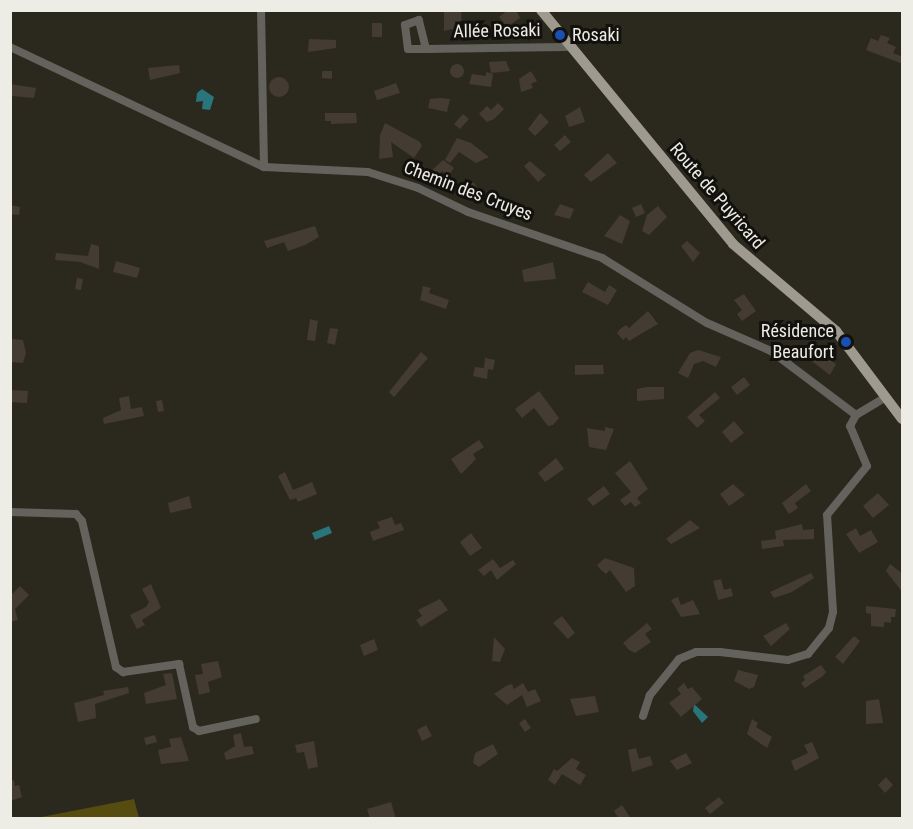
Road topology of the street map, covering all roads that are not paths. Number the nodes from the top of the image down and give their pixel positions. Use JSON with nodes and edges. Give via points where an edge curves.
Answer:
{"nodes":[{"id":1,"x":261,"y":10,"type":"edge"},
{"id":2,"x":541,"y":10,"type":"edge"},
{"id":3,"x":568,"y":46,"type":"junction"},
{"id":4,"x":10,"y":47,"type":"edge"},
{"id":5,"x":426,"y":49,"type":"dead end"},
{"id":6,"x":264,"y":167,"type":"junction"},
{"id":7,"x":886,"y":397,"type":"junction"},
{"id":8,"x":856,"y":415,"type":"junction"},
{"id":9,"x":903,"y":419,"type":"edge"},
{"id":10,"x":10,"y":512,"type":"edge"},
{"id":11,"x":643,"y":716,"type":"dead end"},
{"id":12,"x":256,"y":719,"type":"dead end"}],
"edges":[{"from":1,"to":6,"type":"street"},
{"from":2,"to":3,"type":"main road","name":"Route de Puyricard"},
{"from":3,"to":5,"type":"street","name":"Allée Rosaki"},
{"from":3,"to":7,"type":"main road","name":"Route de Puyricard","via":[[733,244],[836,331]]},
{"from":4,"to":6,"type":"street","name":"Chemin des Cruyes"},
{"from":6,"to":8,"type":"street","name":"Chemin des Cruyes","via":[[368,172],[418,188],[468,212],[602,258],[707,323],[771,351]]},
{"from":7,"to":8,"type":"street"},
{"from":7,"to":9,"type":"main road","name":"Route de Puyricard"},
{"from":8,"to":11,"type":"street","via":[[850,426],[867,466],[827,515],[833,612],[829,627],[808,654],[788,660],[696,652],[679,659],[650,694]]},
{"from":10,"to":12,"type":"street","via":[[76,514],[82,521],[116,667],[123,672],[179,664],[193,727],[199,730]]}]}
